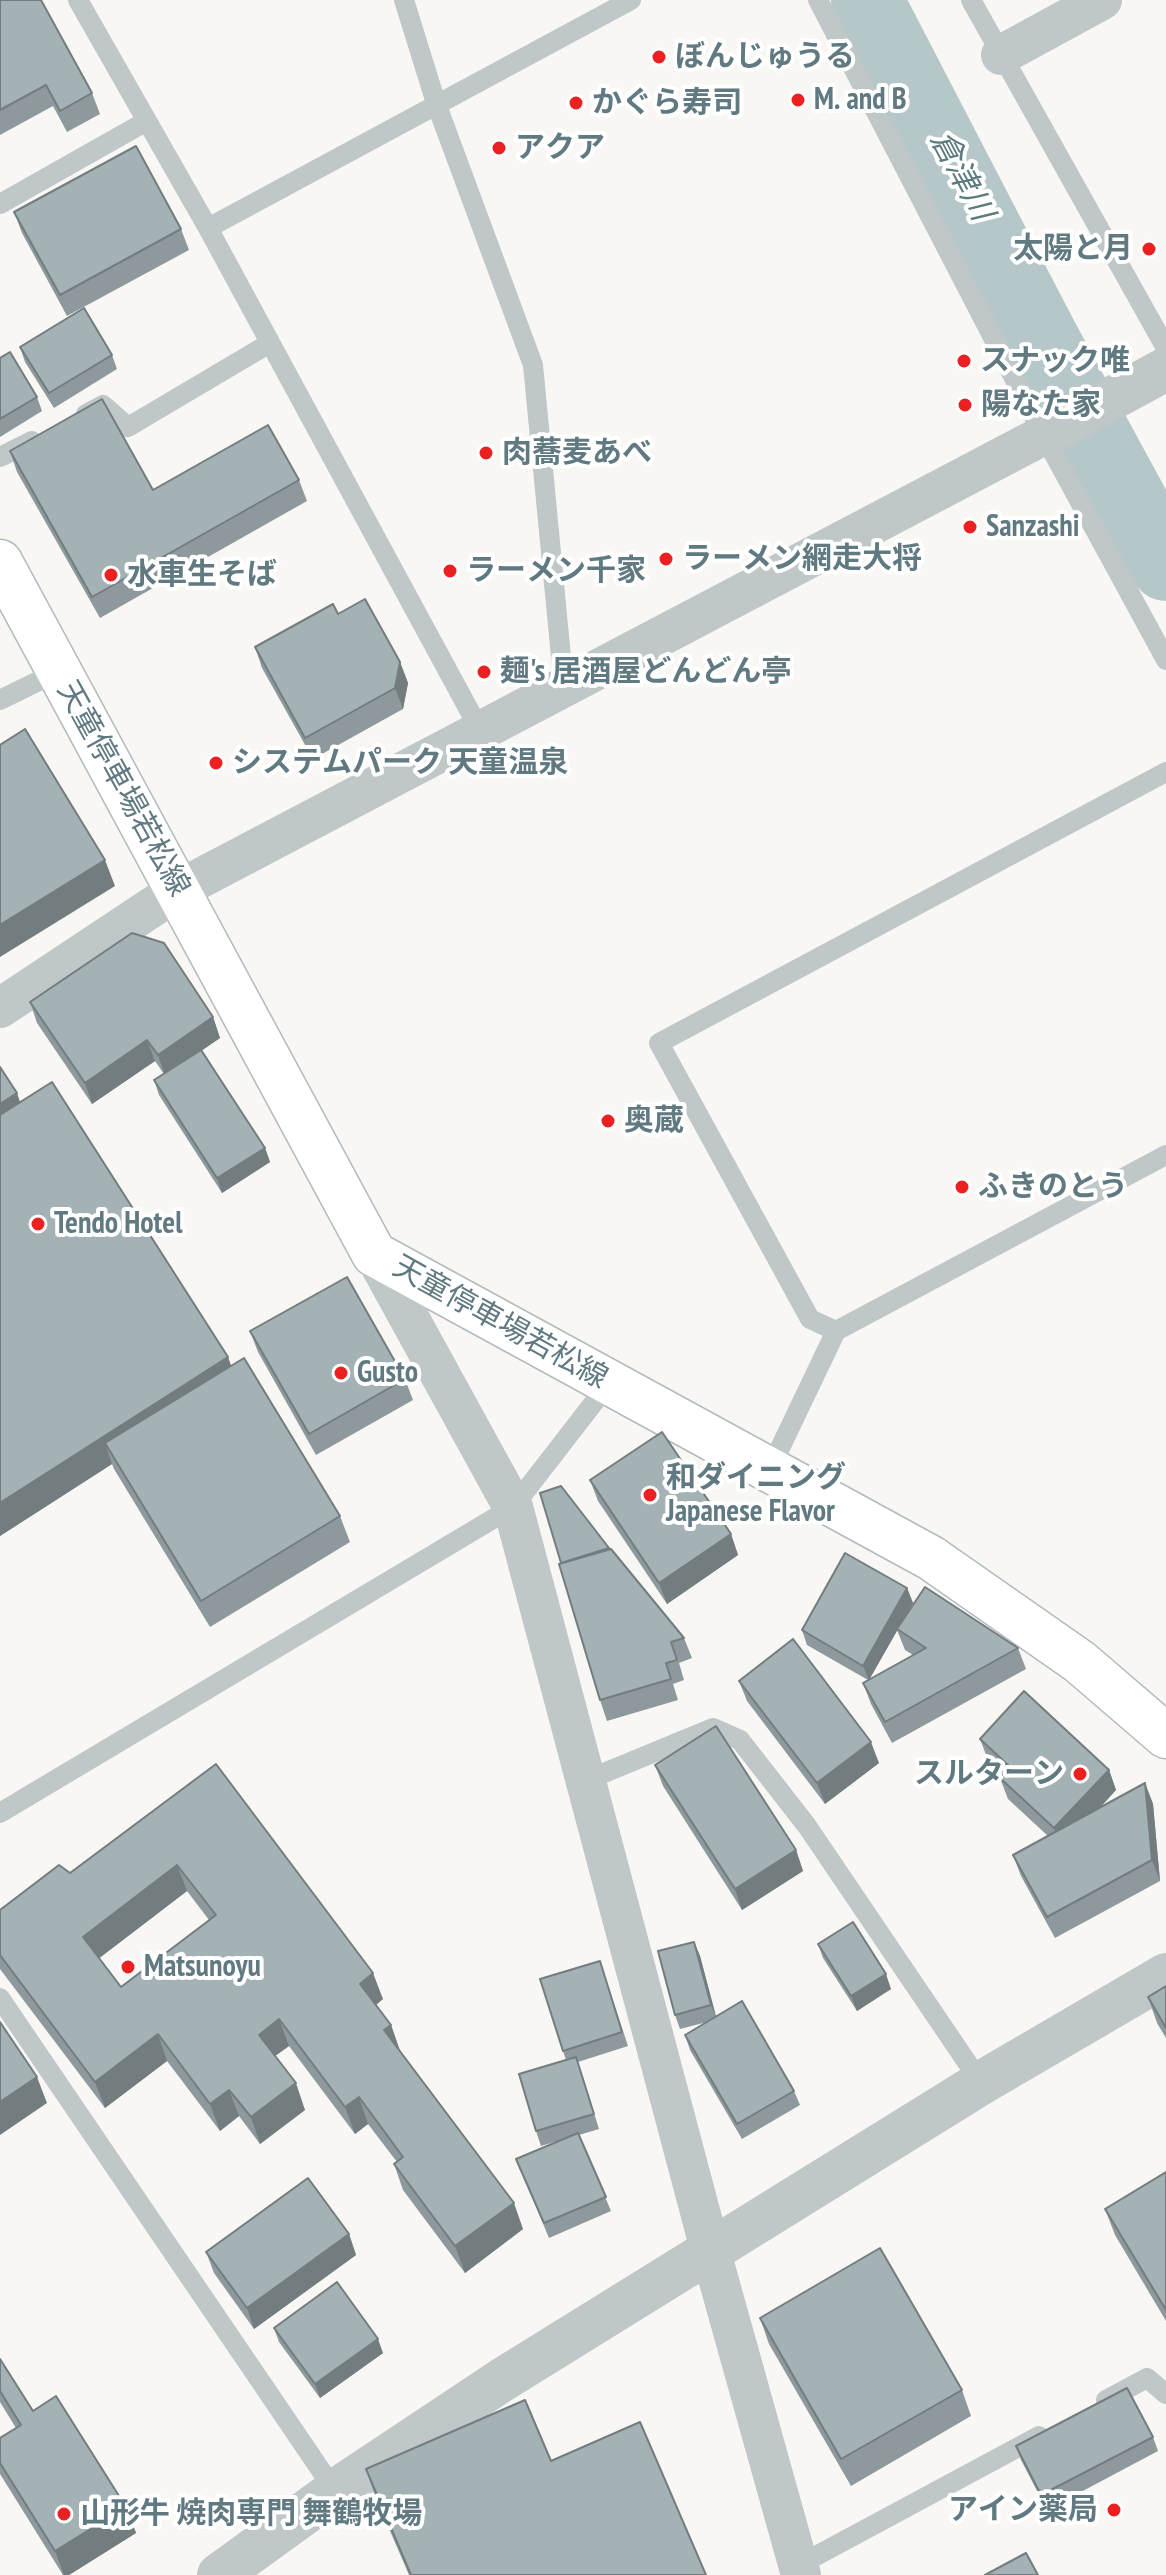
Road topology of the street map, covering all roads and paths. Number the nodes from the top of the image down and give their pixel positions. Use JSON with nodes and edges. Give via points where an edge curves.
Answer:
{"nodes":[{"id":1,"x":78,"y":0,"type":"edge"},
{"id":2,"x":404,"y":0,"type":"edge"},
{"id":3,"x":631,"y":0,"type":"edge"},
{"id":4,"x":818,"y":0,"type":"edge"},
{"id":5,"x":971,"y":0,"type":"edge"},
{"id":6,"x":1102,"y":0,"type":"edge"},
{"id":7,"x":1001,"y":55,"type":"junction"},
{"id":8,"x":436,"y":103,"type":"junction"},
{"id":9,"x":145,"y":122,"type":"junction"},
{"id":10,"x":0,"y":204,"type":"edge"},
{"id":11,"x":208,"y":228,"type":"junction"},
{"id":12,"x":270,"y":343,"type":"junction"},
{"id":13,"x":1162,"y":364,"type":"edge"},
{"id":14,"x":1051,"y":430,"type":"junction"},
{"id":15,"x":0,"y":457,"type":"edge"},
{"id":16,"x":0,"y":562,"type":"edge"},
{"id":17,"x":1166,"y":660,"type":"edge"},
{"id":18,"x":59,"y":671,"type":"junction"},
{"id":19,"x":564,"y":688,"type":"junction"},
{"id":20,"x":0,"y":700,"type":"edge"},
{"id":21,"x":481,"y":732,"type":"junction"},
{"id":22,"x":1166,"y":772,"type":"edge"},
{"id":23,"x":178,"y":890,"type":"junction"},
{"id":24,"x":0,"y":1008,"type":"edge"},
{"id":25,"x":1166,"y":1155,"type":"edge"},
{"id":26,"x":374,"y":1254,"type":"junction"},
{"id":27,"x":836,"y":1331,"type":"junction"},
{"id":28,"x":609,"y":1383,"type":"junction"},
{"id":29,"x":769,"y":1471,"type":"junction"},
{"id":30,"x":513,"y":1507,"type":"junction"},
{"id":31,"x":1166,"y":1736,"type":"edge"},
{"id":32,"x":587,"y":1780,"type":"junction"},
{"id":33,"x":0,"y":1813,"type":"edge"},
{"id":34,"x":1166,"y":1975,"type":"edge"},
{"id":35,"x":0,"y":1998,"type":"edge"},
{"id":36,"x":981,"y":2083,"type":"junction"},
{"id":37,"x":710,"y":2249,"type":"junction"},
{"id":38,"x":1166,"y":2394,"type":"edge"},
{"id":39,"x":1092,"y":2408,"type":"edge"},
{"id":40,"x":1064,"y":2422,"type":"edge"},
{"id":41,"x":335,"y":2491,"type":"junction"},
{"id":42,"x":801,"y":2570,"type":"edge"},
{"id":43,"x":219,"y":2575,"type":"edge"}],
"edges":[{"from":1,"to":9,"type":"lane"},
{"from":2,"to":8,"type":"lane"},
{"from":3,"to":8,"type":"lane"},
{"from":4,"to":14,"type":"lane"},
{"from":5,"to":7,"type":"lane"},
{"from":6,"to":7,"type":"street"},
{"from":7,"to":13,"type":"lane"},
{"from":8,"to":11,"type":"lane"},
{"from":8,"to":19,"type":"lane","via":[[533,365]]},
{"from":9,"to":10,"type":"lane"},
{"from":9,"to":11,"type":"lane"},
{"from":11,"to":12,"type":"lane"},
{"from":12,"to":15,"type":"lane","via":[[128,427],[103,405]]},
{"from":12,"to":21,"type":"lane"},
{"from":13,"to":14,"type":"street"},
{"from":14,"to":17,"type":"lane"},
{"from":14,"to":19,"type":"street"},
{"from":16,"to":18,"type":"main road","name":"天童停車場若松線"},
{"from":18,"to":20,"type":"lane"},
{"from":18,"to":23,"type":"main road","name":"天童停車場若松線"},
{"from":19,"to":21,"type":"street"},
{"from":21,"to":23,"type":"street"},
{"from":22,"to":27,"type":"lane","via":[[659,1043],[810,1319]]},
{"from":23,"to":24,"type":"street"},
{"from":23,"to":26,"type":"main road","name":"天童停車場若松線"},
{"from":25,"to":27,"type":"lane"},
{"from":26,"to":28,"type":"main road","name":"天童停車場若松線"},
{"from":26,"to":30,"type":"street"},
{"from":27,"to":29,"type":"lane"},
{"from":28,"to":29,"type":"main road","name":"天童停車場若松線"},
{"from":28,"to":30,"type":"lane"},
{"from":29,"to":31,"type":"main road","name":"天童停車場若松線","via":[[931,1558],[1080,1662]]},
{"from":30,"to":32,"type":"street"},
{"from":30,"to":33,"type":"lane"},
{"from":32,"to":36,"type":"lane","via":[[713,1728],[740,1740],[807,1826]]},
{"from":32,"to":37,"type":"street"},
{"from":34,"to":36,"type":"street"},
{"from":35,"to":41,"type":"lane"},
{"from":36,"to":37,"type":"street"},
{"from":37,"to":41,"type":"street"},
{"from":37,"to":42,"type":"street"},
{"from":38,"to":39,"type":"lane","via":[[1147,2378]]},
{"from":40,"to":42,"type":"lane"},
{"from":41,"to":43,"type":"street"}]}
